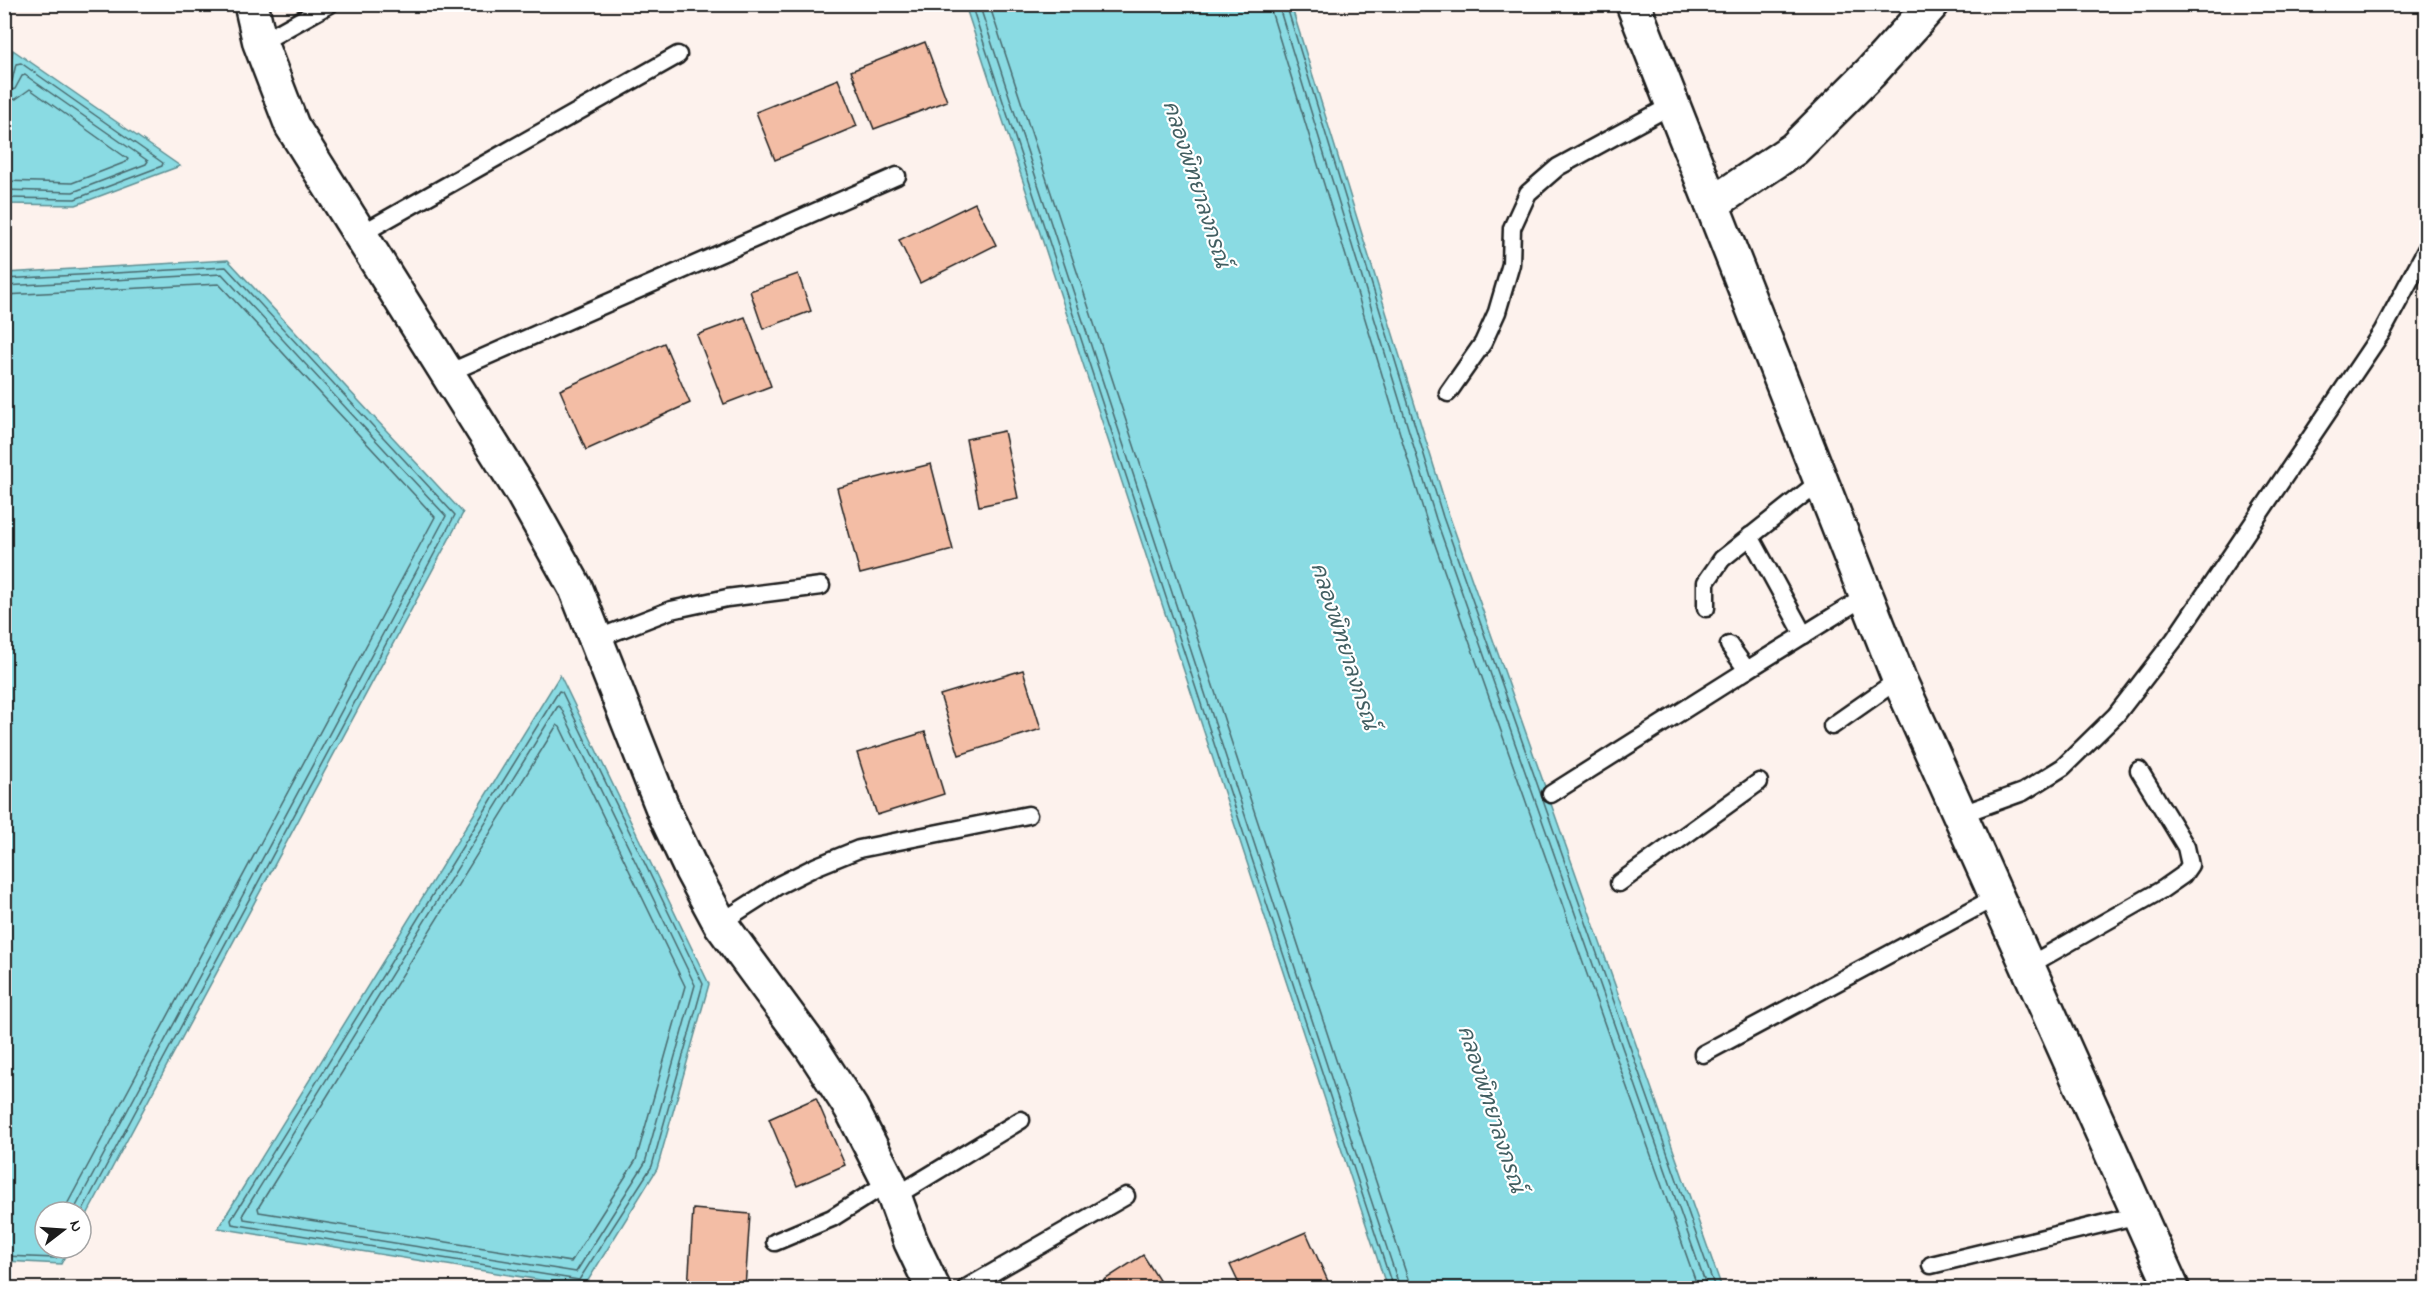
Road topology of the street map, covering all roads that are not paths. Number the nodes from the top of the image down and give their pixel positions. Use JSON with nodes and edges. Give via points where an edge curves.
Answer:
{"nodes":[{"id":1,"x":251,"y":4,"type":"edge"},
{"id":2,"x":330,"y":4,"type":"edge"},
{"id":3,"x":1633,"y":4,"type":"edge"},
{"id":4,"x":1932,"y":4,"type":"edge"},
{"id":5,"x":260,"y":43,"type":"junction"},
{"id":6,"x":678,"y":55,"type":"dead end"},
{"id":7,"x":1672,"y":105,"type":"junction"},
{"id":8,"x":897,"y":176,"type":"dead end"},
{"id":9,"x":1712,"y":204,"type":"junction"},
{"id":10,"x":361,"y":234,"type":"junction"},
{"id":11,"x":2427,"y":250,"type":"edge"},
{"id":12,"x":448,"y":373,"type":"junction"},
{"id":13,"x":1448,"y":393,"type":"dead end"},
{"id":14,"x":1820,"y":481,"type":"junction"},
{"id":15,"x":1750,"y":536,"type":"junction"},
{"id":16,"x":821,"y":586,"type":"dead end"},
{"id":17,"x":1866,"y":596,"type":"junction"},
{"id":18,"x":1706,"y":608,"type":"dead end"},
{"id":19,"x":1804,"y":635,"type":"junction"},
{"id":20,"x":596,"y":639,"type":"junction"},
{"id":21,"x":1729,"y":645,"type":"dead end"},
{"id":22,"x":1747,"y":669,"type":"junction"},
{"id":23,"x":1899,"y":679,"type":"junction"},
{"id":24,"x":1832,"y":726,"type":"dead end"},
{"id":25,"x":2139,"y":770,"type":"dead end"},
{"id":26,"x":1759,"y":782,"type":"dead end"},
{"id":27,"x":1551,"y":794,"type":"dead end"},
{"id":28,"x":1028,"y":814,"type":"dead end"},
{"id":29,"x":1959,"y":815,"type":"junction"},
{"id":30,"x":1619,"y":884,"type":"dead end"},
{"id":31,"x":1996,"y":897,"type":"junction"},
{"id":32,"x":720,"y":923,"type":"junction"},
{"id":33,"x":2028,"y":966,"type":"junction"},
{"id":34,"x":1703,"y":1054,"type":"dead end"},
{"id":35,"x":1021,"y":1120,"type":"dead end"},
{"id":36,"x":892,"y":1190,"type":"junction"},
{"id":37,"x":1126,"y":1196,"type":"dead end"},
{"id":38,"x":2139,"y":1215,"type":"junction"},
{"id":39,"x":775,"y":1242,"type":"dead end"},
{"id":40,"x":1931,"y":1265,"type":"dead end"},
{"id":41,"x":931,"y":1288,"type":"edge"},
{"id":42,"x":966,"y":1288,"type":"edge"},
{"id":43,"x":2172,"y":1288,"type":"edge"}],
"edges":[{"from":1,"to":5,"type":"street"},
{"from":2,"to":5,"type":"lane"},
{"from":3,"to":7,"type":"street"},
{"from":4,"to":9,"type":"street","via":[[1794,149]]},
{"from":5,"to":10,"type":"street","via":[[292,126]]},
{"from":6,"to":10,"type":"lane"},
{"from":7,"to":9,"type":"street"},
{"from":7,"to":13,"type":"lane","via":[[1558,167],[1528,193],[1512,228],[1510,264],[1497,312],[1483,343]]},
{"from":8,"to":12,"type":"lane"},
{"from":9,"to":14,"type":"street"},
{"from":10,"to":12,"type":"street"},
{"from":11,"to":29,"type":"lane","via":[[2382,332],[2174,640],[2116,715],[2063,767],[2023,792]]},
{"from":12,"to":20,"type":"street","via":[[523,494],[570,579]]},
{"from":14,"to":15,"type":"lane"},
{"from":14,"to":17,"type":"street"},
{"from":15,"to":18,"type":"lane","via":[[1722,559],[1706,582]]},
{"from":15,"to":19,"type":"lane"},
{"from":16,"to":20,"type":"lane","via":[[727,598],[671,610]]},
{"from":17,"to":19,"type":"lane"},
{"from":17,"to":23,"type":"street"},
{"from":19,"to":22,"type":"lane"},
{"from":20,"to":32,"type":"street","via":[[665,814]]},
{"from":21,"to":22,"type":"lane"},
{"from":22,"to":27,"type":"lane"},
{"from":23,"to":24,"type":"lane"},
{"from":23,"to":29,"type":"street"},
{"from":25,"to":33,"type":"lane","via":[[2186,847],[2190,865],[2163,889]]},
{"from":26,"to":30,"type":"lane"},
{"from":28,"to":32,"type":"lane","via":[[859,849],[779,885]]},
{"from":29,"to":31,"type":"street"},
{"from":31,"to":33,"type":"street"},
{"from":31,"to":34,"type":"lane"},
{"from":32,"to":36,"type":"street","via":[[840,1091]]},
{"from":33,"to":38,"type":"street"},
{"from":35,"to":36,"type":"lane"},
{"from":36,"to":39,"type":"lane"},
{"from":36,"to":41,"type":"street"},
{"from":37,"to":42,"type":"lane"},
{"from":38,"to":40,"type":"lane"},
{"from":38,"to":43,"type":"street"}]}
